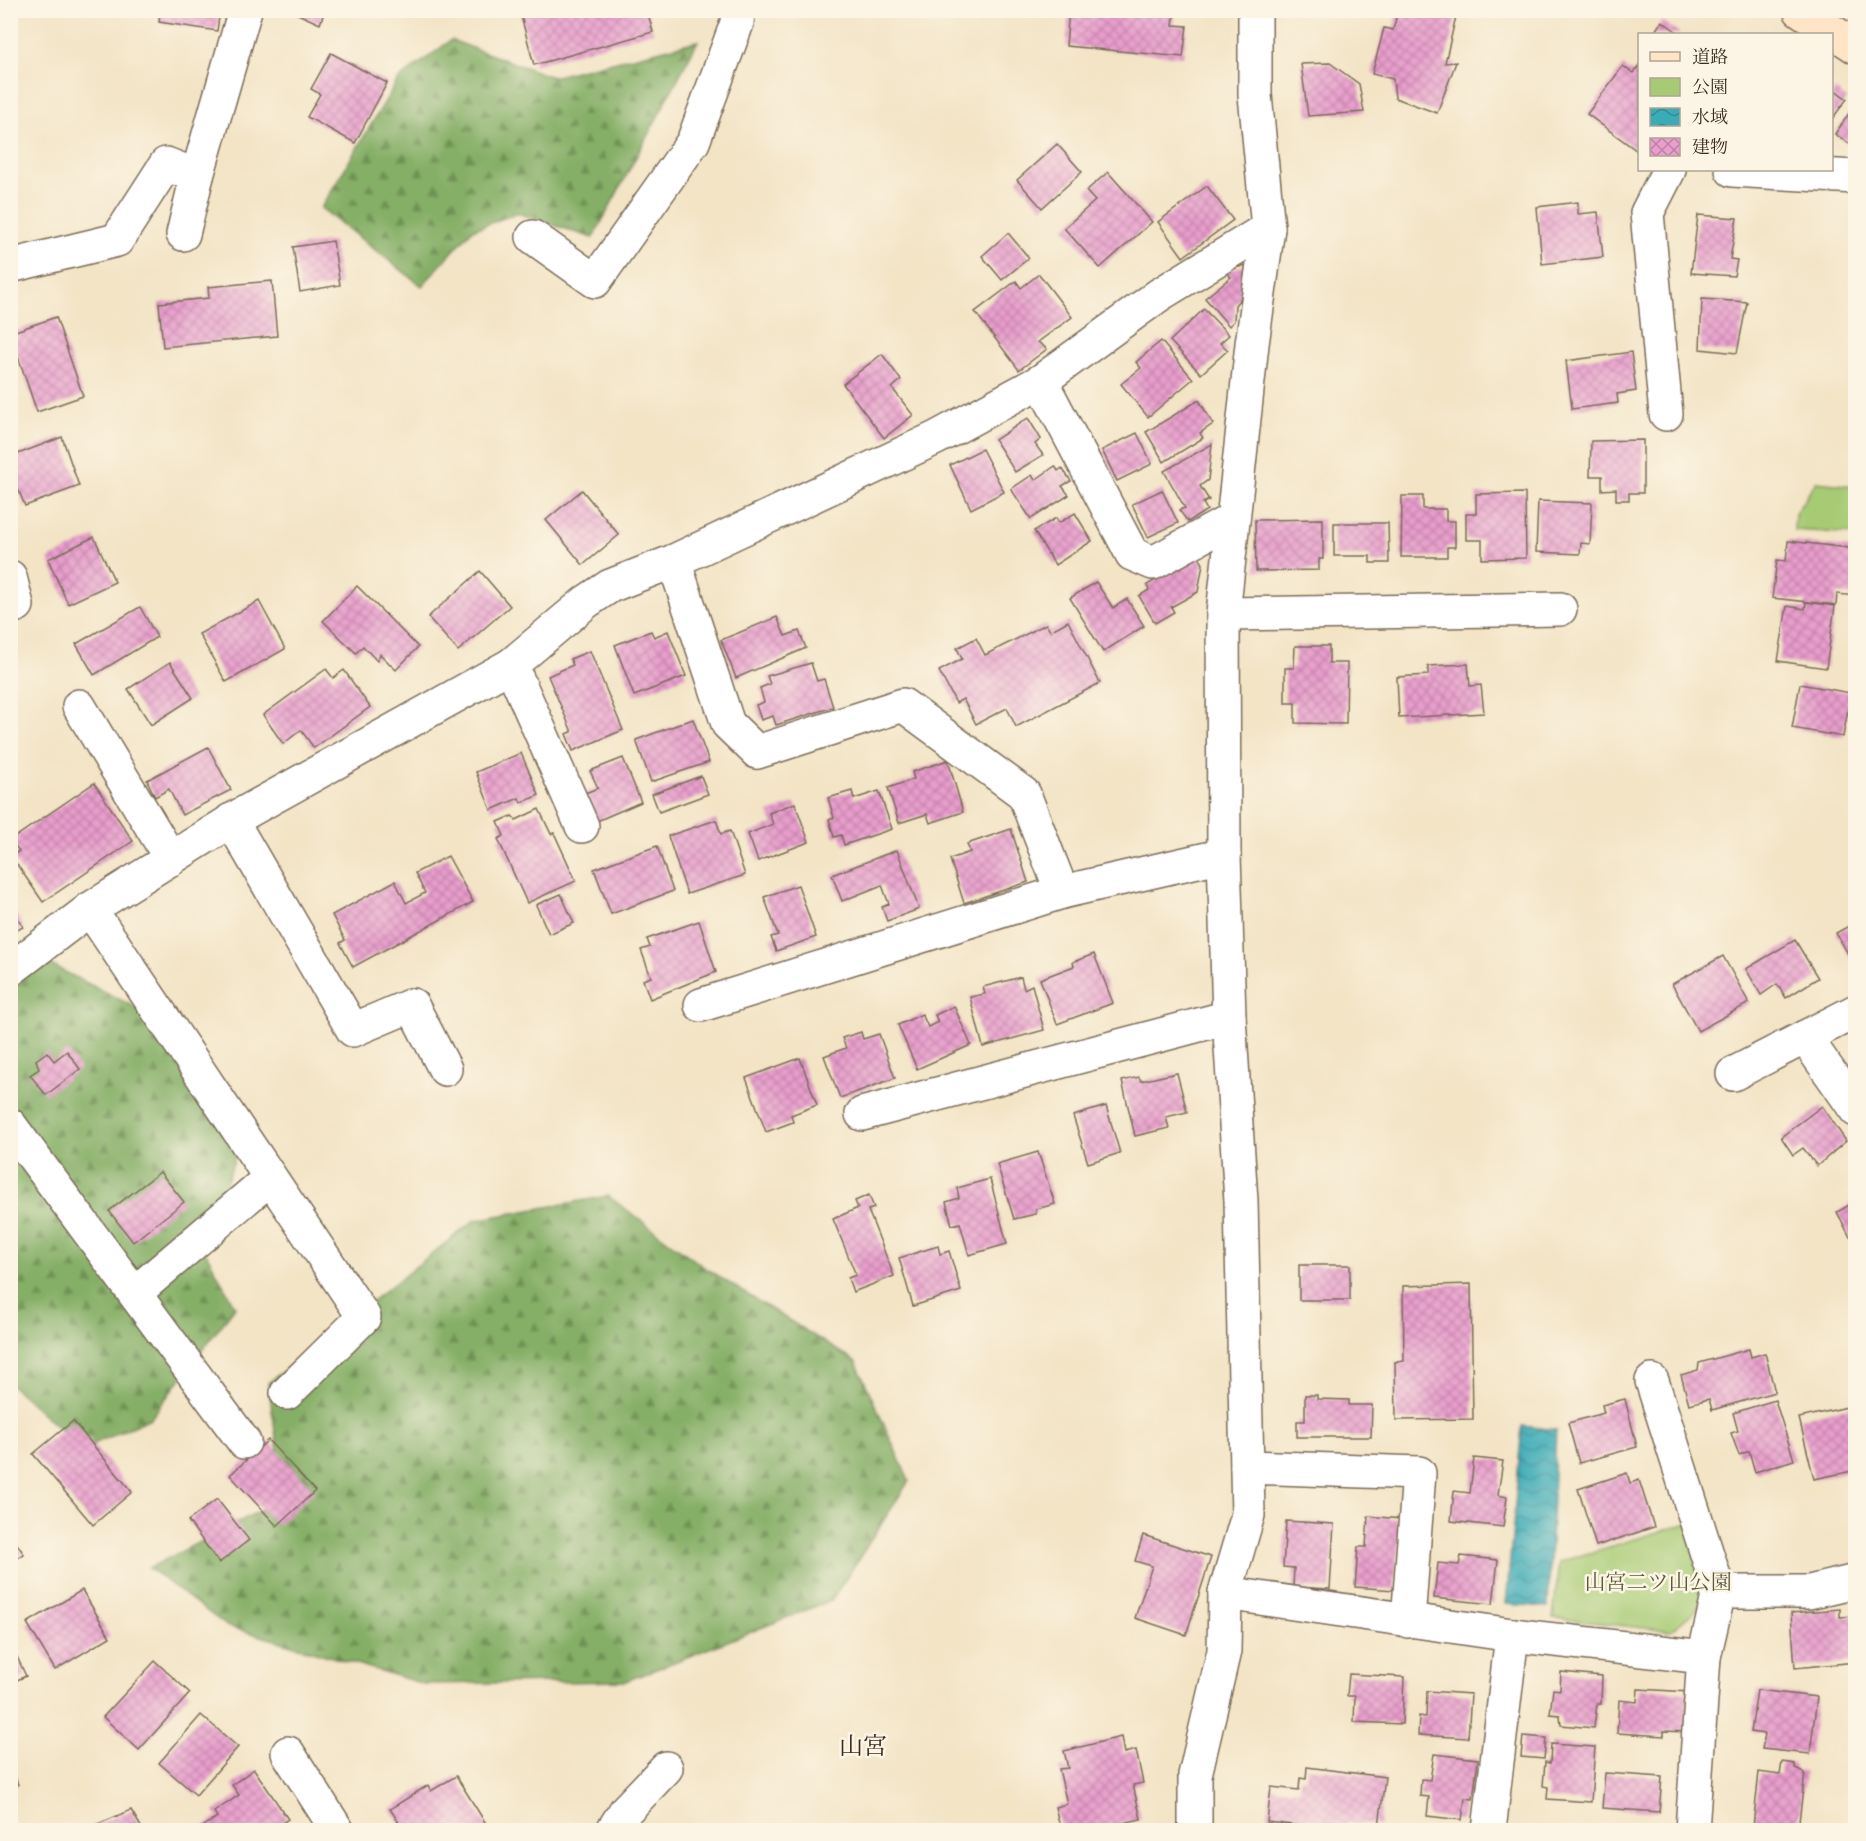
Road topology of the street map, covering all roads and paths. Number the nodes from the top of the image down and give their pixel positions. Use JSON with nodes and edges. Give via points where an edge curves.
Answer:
{"nodes":[{"id":1,"x":245,"y":10,"type":"edge"},
{"id":2,"x":738,"y":10,"type":"edge"},
{"id":3,"x":1255,"y":10,"type":"edge"},
{"id":4,"x":1800,"y":10,"type":"edge"},
{"id":5,"x":1856,"y":47,"type":"edge"},
{"id":6,"x":1668,"y":171,"type":"edge"},
{"id":7,"x":1750,"y":171,"type":"edge"},
{"id":8,"x":197,"y":176,"type":"junction"},
{"id":9,"x":1856,"y":177,"type":"edge"},
{"id":10,"x":1268,"y":228,"type":"junction"},
{"id":11,"x":183,"y":234,"type":"dead end"},
{"id":12,"x":532,"y":237,"type":"dead end"},
{"id":13,"x":10,"y":266,"type":"edge"},
{"id":14,"x":1041,"y":381,"type":"junction"},
{"id":15,"x":1666,"y":414,"type":"dead end"},
{"id":16,"x":1233,"y":519,"type":"junction"},
{"id":17,"x":674,"y":561,"type":"junction"},
{"id":18,"x":10,"y":577,"type":"edge"},
{"id":19,"x":10,"y":606,"type":"edge"},
{"id":20,"x":1560,"y":609,"type":"dead end"},
{"id":21,"x":1223,"y":614,"type":"junction"},
{"id":22,"x":511,"y":665,"type":"junction"},
{"id":23,"x":79,"y":706,"type":"dead end"},
{"id":24,"x":231,"y":820,"type":"junction"},
{"id":25,"x":582,"y":826,"type":"dead end"},
{"id":26,"x":1224,"y":855,"type":"junction"},
{"id":27,"x":171,"y":859,"type":"junction"},
{"id":28,"x":1062,"y":892,"type":"junction"},
{"id":29,"x":90,"y":909,"type":"junction"},
{"id":30,"x":10,"y":970,"type":"edge"},
{"id":31,"x":701,"y":1005,"type":"dead end"},
{"id":32,"x":1856,"y":1011,"type":"edge"},
{"id":33,"x":1229,"y":1017,"type":"junction"},
{"id":34,"x":1804,"y":1037,"type":"junction"},
{"id":35,"x":445,"y":1069,"type":"dead end"},
{"id":36,"x":1733,"y":1074,"type":"dead end"},
{"id":37,"x":1856,"y":1110,"type":"edge"},
{"id":38,"x":862,"y":1114,"type":"dead end"},
{"id":39,"x":10,"y":1125,"type":"edge"},
{"id":40,"x":270,"y":1178,"type":"junction"},
{"id":41,"x":135,"y":1293,"type":"junction"},
{"id":42,"x":1652,"y":1381,"type":"dead end"},
{"id":43,"x":287,"y":1392,"type":"dead end"},
{"id":44,"x":244,"y":1442,"type":"dead end"},
{"id":45,"x":1247,"y":1467,"type":"junction"},
{"id":46,"x":1856,"y":1581,"type":"edge"},
{"id":47,"x":1719,"y":1592,"type":"junction"},
{"id":48,"x":1225,"y":1593,"type":"junction"},
{"id":49,"x":1408,"y":1621,"type":"junction"},
{"id":50,"x":1512,"y":1635,"type":"junction"},
{"id":51,"x":1704,"y":1657,"type":"junction"},
{"id":52,"x":288,"y":1753,"type":"dead end"},
{"id":53,"x":666,"y":1768,"type":"dead end"},
{"id":54,"x":337,"y":1830,"type":"edge"},
{"id":55,"x":613,"y":1830,"type":"edge"},
{"id":56,"x":1195,"y":1830,"type":"edge"},
{"id":57,"x":1489,"y":1830,"type":"edge"},
{"id":58,"x":1692,"y":1830,"type":"edge"}],
"edges":[{"from":1,"to":8,"type":"street"},
{"from":2,"to":12,"type":"street","via":[[737,23],[693,142],[595,281]]},
{"from":3,"to":10,"type":"street","via":[[1254,95]]},
{"from":4,"to":5,"type":"street"},
{"from":6,"to":15,"type":"street","via":[[1647,213]]},
{"from":7,"to":9,"type":"street"},
{"from":8,"to":11,"type":"street"},
{"from":8,"to":13,"type":"street","via":[[166,164],[117,240]]},
{"from":10,"to":14,"type":"street","via":[[1159,295]]},
{"from":10,"to":16,"type":"street"},
{"from":14,"to":16,"type":"street","via":[[1132,554],[1153,562]]},
{"from":14,"to":17,"type":"street","via":[[936,438]]},
{"from":16,"to":21,"type":"street"},
{"from":17,"to":22,"type":"street","via":[[602,591]]},
{"from":17,"to":28,"type":"street","via":[[728,724],[758,752],[903,705],[1024,794]]},
{"from":18,"to":19,"type":"street","via":[[17,605]]},
{"from":20,"to":21,"type":"street"},
{"from":21,"to":26,"type":"street"},
{"from":22,"to":24,"type":"street"},
{"from":22,"to":25,"type":"street"},
{"from":23,"to":27,"type":"street"},
{"from":24,"to":27,"type":"street"},
{"from":24,"to":35,"type":"street","via":[[353,1030],[412,1005]]},
{"from":26,"to":28,"type":"street"},
{"from":26,"to":33,"type":"street"},
{"from":27,"to":29,"type":"street"},
{"from":28,"to":31,"type":"street"},
{"from":29,"to":30,"type":"street"},
{"from":29,"to":40,"type":"street"},
{"from":32,"to":34,"type":"street"},
{"from":33,"to":38,"type":"street"},
{"from":33,"to":45,"type":"street","via":[[1241,1201]]},
{"from":34,"to":36,"type":"street"},
{"from":34,"to":37,"type":"street"},
{"from":39,"to":41,"type":"street"},
{"from":40,"to":41,"type":"street"},
{"from":40,"to":43,"type":"street","via":[[364,1317]]},
{"from":41,"to":44,"type":"street"},
{"from":42,"to":47,"type":"street"},
{"from":45,"to":48,"type":"street","via":[[1248,1515]]},
{"from":45,"to":49,"type":"street","via":[[1419,1473]]},
{"from":46,"to":47,"type":"street","via":[[1809,1592]]},
{"from":47,"to":51,"type":"street"},
{"from":48,"to":49,"type":"street"},
{"from":48,"to":56,"type":"street","via":[[1224,1651],[1195,1775]]},
{"from":49,"to":50,"type":"street"},
{"from":50,"to":51,"type":"street"},
{"from":50,"to":57,"type":"street"},
{"from":51,"to":58,"type":"street"},
{"from":52,"to":54,"type":"street"},
{"from":53,"to":55,"type":"street","via":[[626,1810]]}]}
